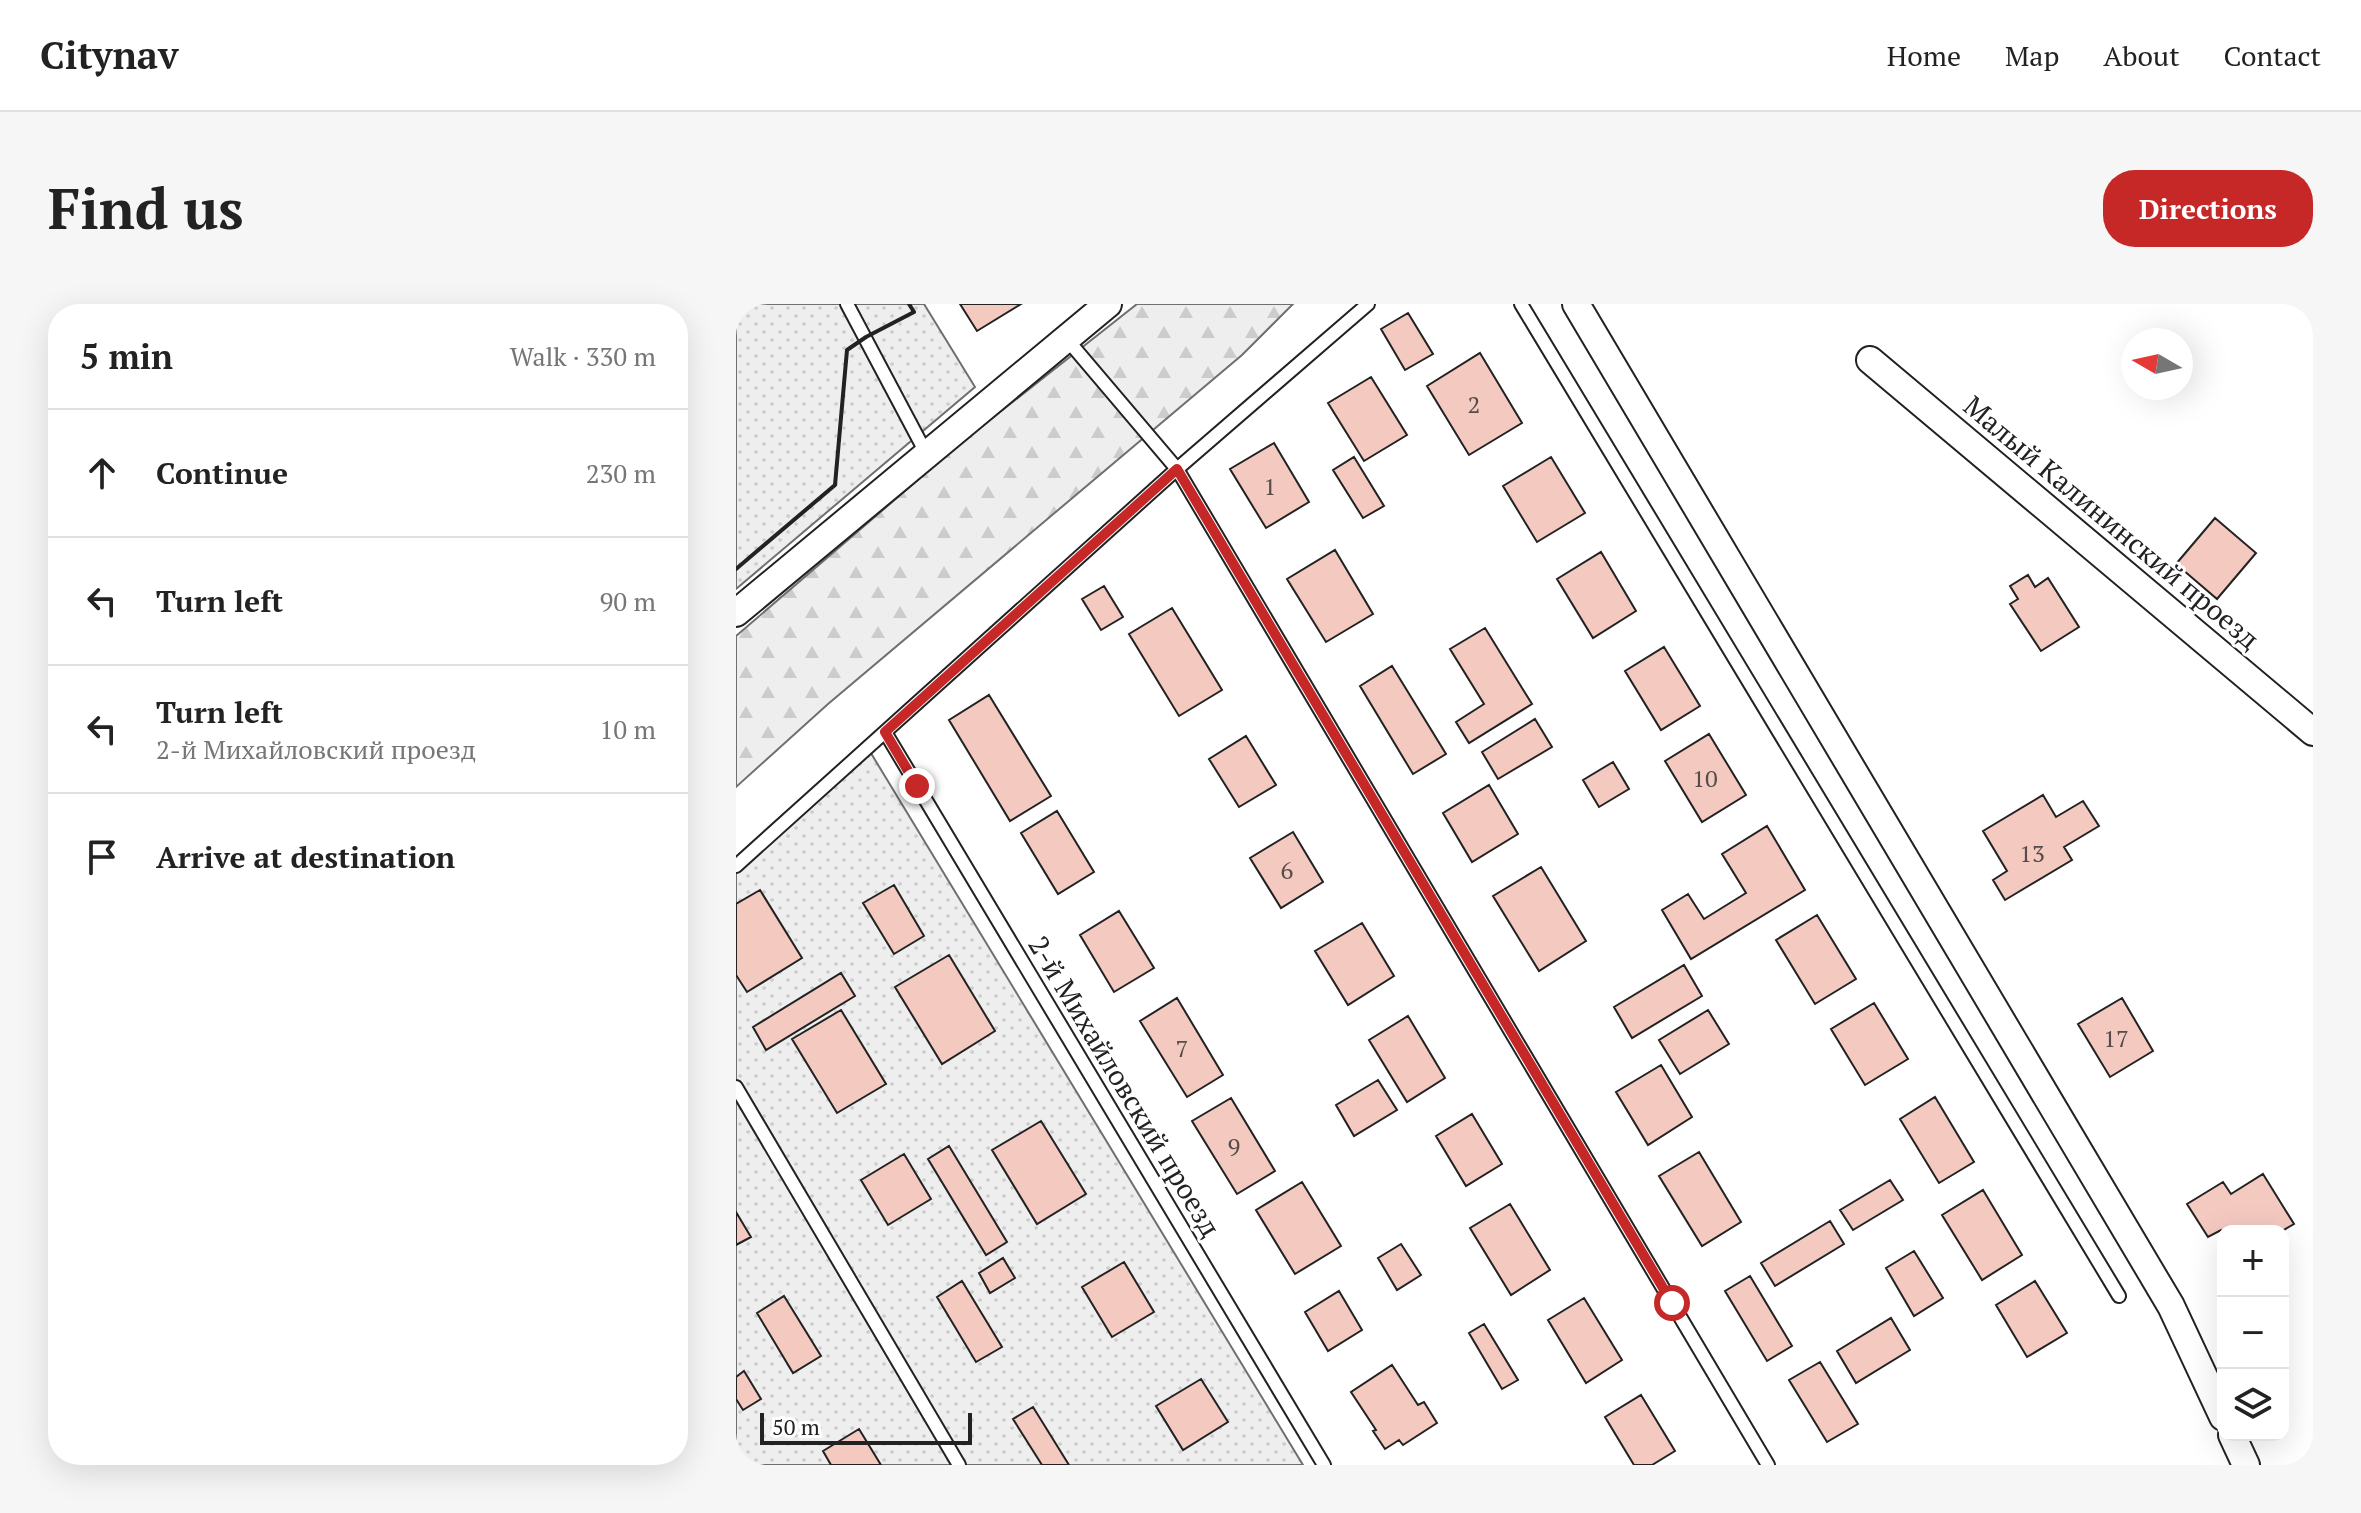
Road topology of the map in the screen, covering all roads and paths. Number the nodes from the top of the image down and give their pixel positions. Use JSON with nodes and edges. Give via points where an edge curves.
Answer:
{"nodes":[{"id":1,"x":847,"y":304,"type":"edge"},
{"id":2,"x":1368,"y":304,"type":"edge"},
{"id":3,"x":1521,"y":304,"type":"edge"},
{"id":4,"x":1576,"y":304,"type":"edge"},
{"id":5,"x":1093,"y":309,"type":"edge"},
{"id":6,"x":1065,"y":337,"type":"junction"},
{"id":7,"x":1870,"y":360,"type":"dead end"},
{"id":8,"x":926,"y":453,"type":"junction"},
{"id":9,"x":1177,"y":469,"type":"junction"},
{"id":10,"x":736,"y":613,"type":"edge"},
{"id":11,"x":885,"y":732,"type":"junction"},
{"id":12,"x":2313,"y":732,"type":"edge"},
{"id":13,"x":736,"y":866,"type":"edge"},
{"id":14,"x":736,"y":1087,"type":"edge"},
{"id":15,"x":2119,"y":1296,"type":"dead end"},
{"id":16,"x":2217,"y":1404,"type":"edge"},
{"id":17,"x":2235,"y":1441,"type":"edge"},
{"id":18,"x":959,"y":1465,"type":"edge"},
{"id":19,"x":1324,"y":1465,"type":"edge"},
{"id":20,"x":1768,"y":1465,"type":"edge"},
{"id":21,"x":2246,"y":1465,"type":"edge"}],
"edges":[{"from":1,"to":8,"type":"lane"},
{"from":2,"to":9,"type":"lane"},
{"from":3,"to":15,"type":"lane"},
{"from":4,"to":16,"type":"street","via":[[2171,1306]]},
{"from":5,"to":6,"type":"street"},
{"from":6,"to":8,"type":"street"},
{"from":6,"to":9,"type":"lane"},
{"from":7,"to":12,"type":"street","name":"Малый Калининский проезд"},
{"from":8,"to":10,"type":"street"},
{"from":9,"to":11,"type":"lane"},
{"from":9,"to":20,"type":"lane"},
{"from":11,"to":13,"type":"lane"},
{"from":11,"to":19,"type":"lane","name":"2-й Михайловский проезд"},
{"from":14,"to":18,"type":"lane"},
{"from":17,"to":21,"type":"street"}]}
